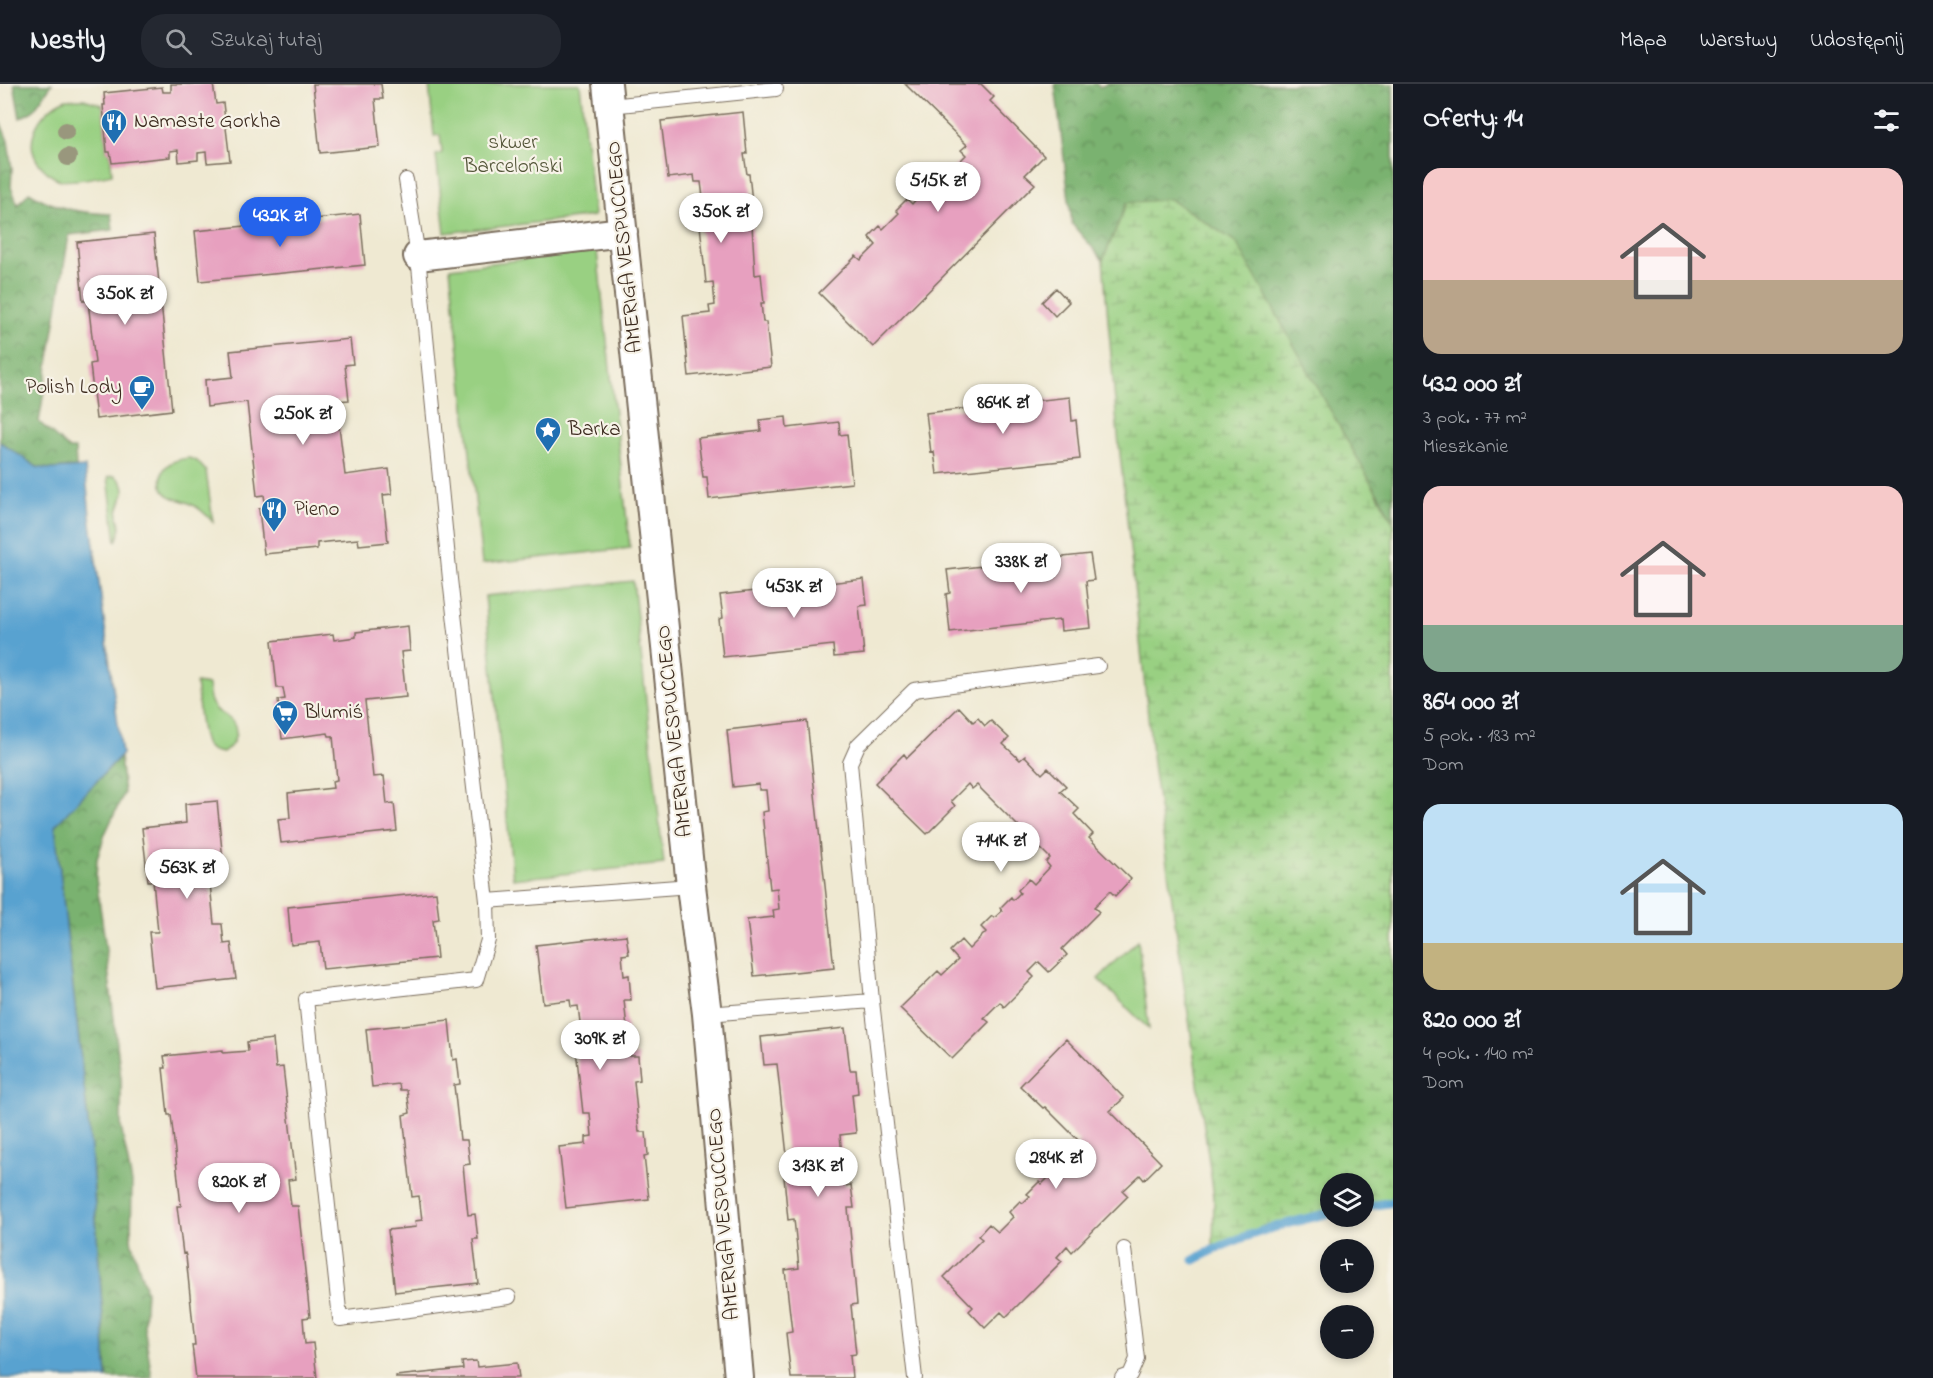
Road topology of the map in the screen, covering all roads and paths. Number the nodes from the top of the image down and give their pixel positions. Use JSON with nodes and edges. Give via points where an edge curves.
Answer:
{"nodes":[{"id":1,"x":776,"y":89,"type":"dead end"},
{"id":2,"x":609,"y":95,"type":"edge"},
{"id":3,"x":406,"y":180,"type":"dead end"},
{"id":4,"x":623,"y":232,"type":"junction"},
{"id":5,"x":418,"y":256,"type":"junction"},
{"id":6,"x":1098,"y":666,"type":"dead end"},
{"id":7,"x":691,"y":886,"type":"junction"},
{"id":8,"x":487,"y":901,"type":"junction"},
{"id":9,"x":872,"y":1001,"type":"junction"},
{"id":10,"x":707,"y":1014,"type":"junction"},
{"id":11,"x":1124,"y":1249,"type":"dead end"},
{"id":12,"x":509,"y":1297,"type":"dead end"},
{"id":13,"x":739,"y":1378,"type":"edge"},
{"id":14,"x":915,"y":1378,"type":"edge"},
{"id":15,"x":1122,"y":1378,"type":"edge"}],
"edges":[{"from":1,"to":2,"type":"lane"},
{"from":2,"to":4,"type":"street","name":"AMERIGA VESPUCCIEGO"},
{"from":3,"to":5,"type":"lane"},
{"from":4,"to":5,"type":"street"},
{"from":4,"to":7,"type":"street","name":"AMERIGA VESPUCCIEGO"},
{"from":5,"to":8,"type":"lane"},
{"from":6,"to":9,"type":"lane","via":[[914,690],[858,745],[850,763]]},
{"from":7,"to":8,"type":"lane"},
{"from":7,"to":10,"type":"street","name":"AMERIGA VESPUCCIEGO"},
{"from":8,"to":12,"type":"lane","via":[[488,940],[476,980],[306,999],[340,1319]]},
{"from":9,"to":10,"type":"lane"},
{"from":9,"to":14,"type":"lane"},
{"from":10,"to":13,"type":"street","name":"AMERIGA VESPUCCIEGO"},
{"from":11,"to":15,"type":"lane","via":[[1137,1359],[1130,1375]]}]}
